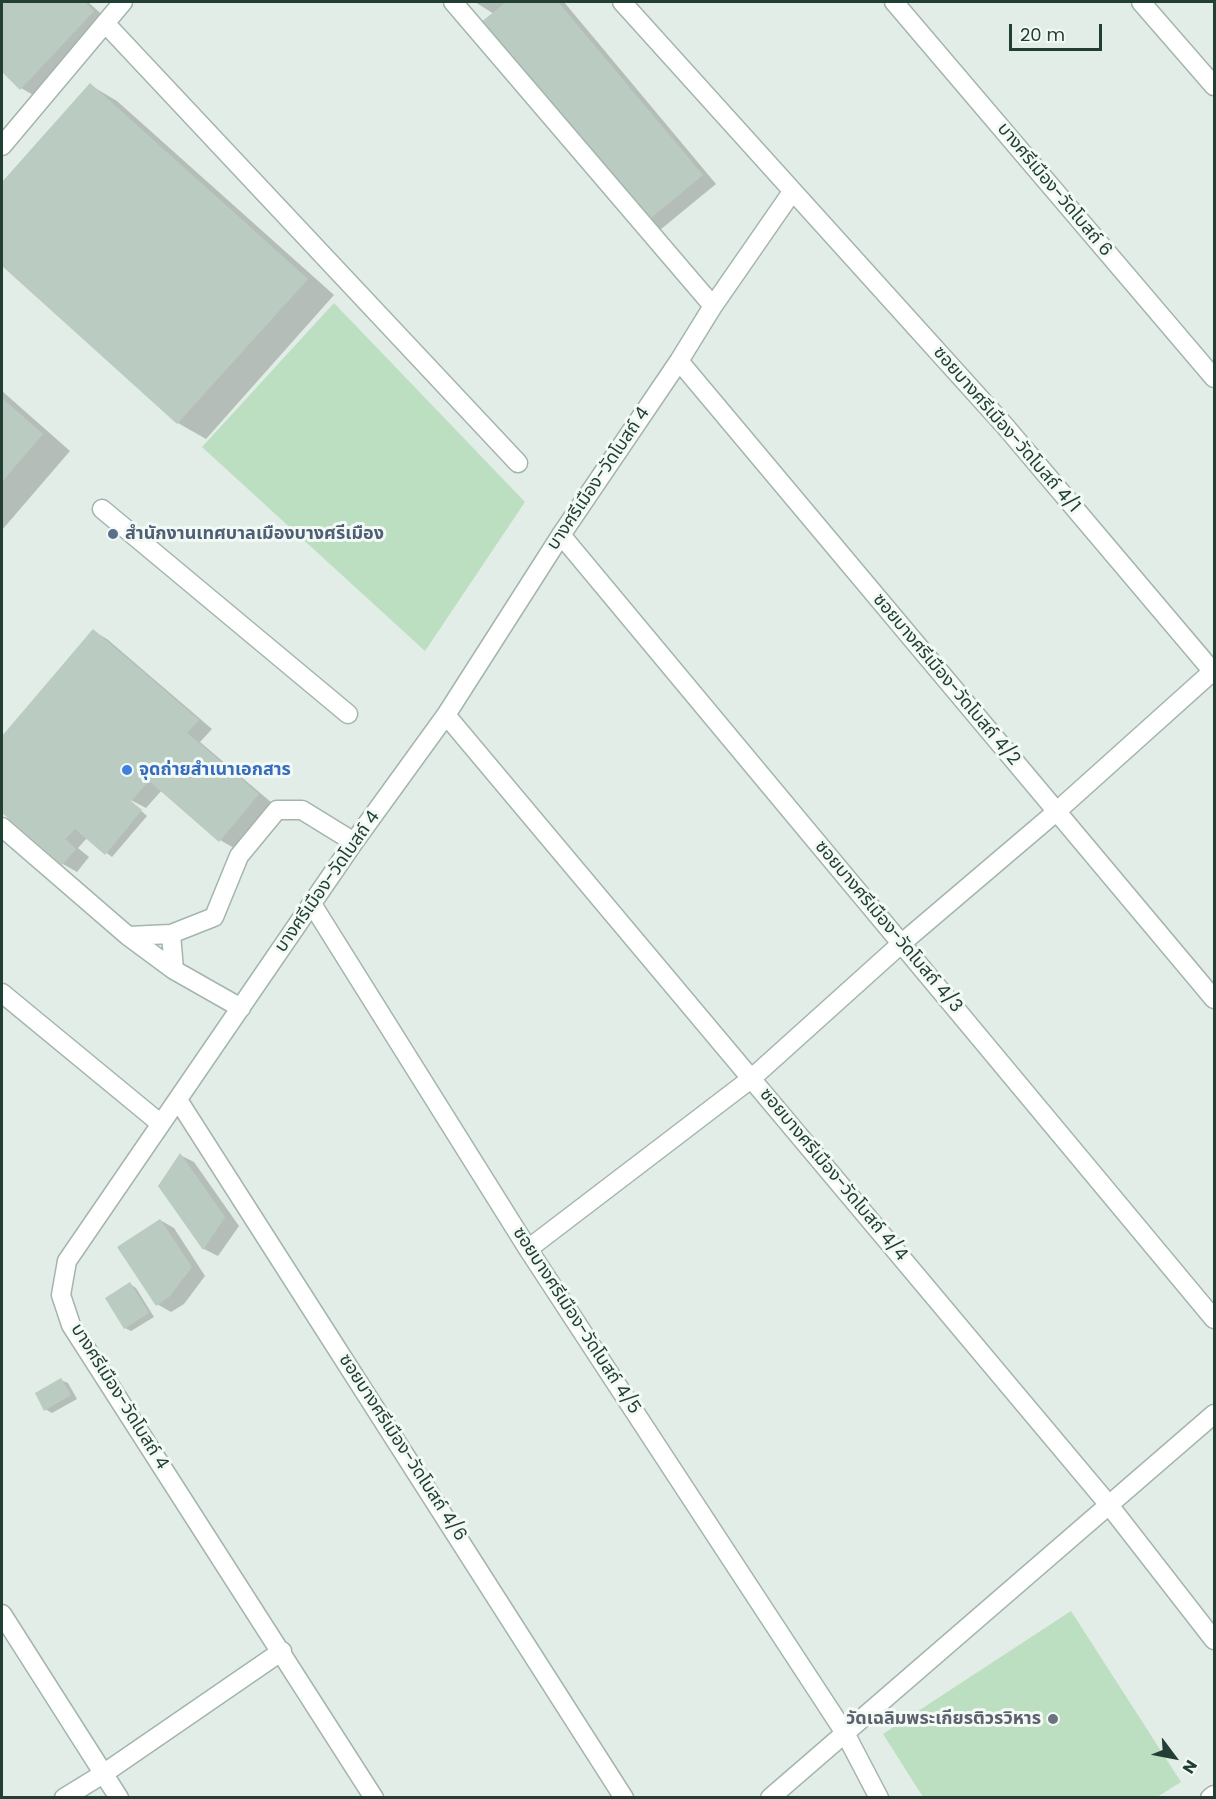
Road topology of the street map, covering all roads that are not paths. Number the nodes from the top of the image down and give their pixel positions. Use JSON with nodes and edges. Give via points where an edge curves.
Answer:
{"nodes":[{"id":1,"x":123,"y":2,"type":"edge"},
{"id":2,"x":453,"y":2,"type":"edge"},
{"id":3,"x":622,"y":2,"type":"edge"},
{"id":4,"x":894,"y":2,"type":"edge"},
{"id":5,"x":1142,"y":2,"type":"edge"},
{"id":6,"x":105,"y":23,"type":"junction"},
{"id":7,"x":1215,"y":87,"type":"edge"},
{"id":8,"x":2,"y":146,"type":"edge"},
{"id":9,"x":792,"y":192,"type":"junction"},
{"id":10,"x":713,"y":306,"type":"junction"},
{"id":11,"x":679,"y":361,"type":"junction"},
{"id":12,"x":1215,"y":378,"type":"edge"},
{"id":13,"x":518,"y":463,"type":"dead end"},
{"id":14,"x":102,"y":508,"type":"dead end"},
{"id":15,"x":561,"y":535,"type":"junction"},
{"id":16,"x":1214,"y":672,"type":"edge"},
{"id":17,"x":348,"y":714,"type":"dead end"},
{"id":18,"x":446,"y":715,"type":"junction"},
{"id":19,"x":1056,"y":812,"type":"junction"},
{"id":20,"x":2,"y":827,"type":"edge"},
{"id":21,"x":354,"y":842,"type":"junction"},
{"id":22,"x":312,"y":904,"type":"junction"},
{"id":23,"x":171,"y":934,"type":"junction"},
{"id":24,"x":128,"y":936,"type":"junction"},
{"id":25,"x":902,"y":943,"type":"junction"},
{"id":26,"x":174,"y":970,"type":"junction"},
{"id":27,"x":2,"y":993,"type":"edge"},
{"id":28,"x":1215,"y":999,"type":"edge"},
{"id":29,"x":240,"y":1008,"type":"junction"},
{"id":30,"x":752,"y":1078,"type":"junction"},
{"id":31,"x":178,"y":1100,"type":"junction"},
{"id":32,"x":161,"y":1124,"type":"junction"},
{"id":33,"x":528,"y":1249,"type":"junction"},
{"id":34,"x":1215,"y":1319,"type":"edge"},
{"id":35,"x":1215,"y":1414,"type":"edge"},
{"id":36,"x":1109,"y":1505,"type":"junction"},
{"id":37,"x":2,"y":1614,"type":"edge"},
{"id":38,"x":1215,"y":1640,"type":"edge"},
{"id":39,"x":282,"y":1651,"type":"junction"},
{"id":40,"x":845,"y":1733,"type":"junction"},
{"id":41,"x":103,"y":1774,"type":"junction"},
{"id":42,"x":1215,"y":1795,"type":"edge"},
{"id":43,"x":64,"y":1797,"type":"edge"},
{"id":44,"x":119,"y":1797,"type":"edge"},
{"id":45,"x":374,"y":1797,"type":"edge"},
{"id":46,"x":624,"y":1797,"type":"edge"},
{"id":47,"x":770,"y":1797,"type":"edge"},
{"id":48,"x":879,"y":1797,"type":"edge"},
{"id":49,"x":1210,"y":1797,"type":"edge"}],
"edges":[{"from":1,"to":6,"type":"street"},
{"from":2,"to":10,"type":"street"},
{"from":3,"to":9,"type":"street"},
{"from":4,"to":12,"type":"street","name":"บางศรีเมือง-วัดโบสถ์ 6"},
{"from":5,"to":7,"type":"street"},
{"from":6,"to":8,"type":"street"},
{"from":6,"to":13,"type":"street"},
{"from":9,"to":10,"type":"street","name":"บางศรีเมือง-วัดโบสถ์ 4"},
{"from":9,"to":16,"type":"street","name":"ซอยบางศรีเมือง-วัดโบสถ์ 4/1","via":[[1005,426]]},
{"from":10,"to":11,"type":"street","name":"บางศรีเมือง-วัดโบสถ์ 4"},
{"from":11,"to":15,"type":"street","name":"บางศรีเมือง-วัดโบสถ์ 4"},
{"from":11,"to":19,"type":"street","name":"ซอยบางศรีเมือง-วัดโบสถ์ 4/2"},
{"from":14,"to":17,"type":"street"},
{"from":15,"to":18,"type":"street","name":"บางศรีเมือง-วัดโบสถ์ 4"},
{"from":15,"to":25,"type":"street","name":"ซอยบางศรีเมือง-วัดโบสถ์ 4/3"},
{"from":16,"to":19,"type":"street"},
{"from":18,"to":21,"type":"street","name":"บางศรีเมือง-วัดโบสถ์ 4"},
{"from":18,"to":30,"type":"street","name":"ซอยบางศรีเมือง-วัดโบสถ์ 4/4"},
{"from":19,"to":25,"type":"street"},
{"from":19,"to":28,"type":"street","name":"ซอยบางศรีเมือง-วัดโบสถ์ 4/2"},
{"from":20,"to":24,"type":"street"},
{"from":21,"to":22,"type":"street","name":"บางศรีเมือง-วัดโบสถ์ 4"},
{"from":21,"to":23,"type":"street","via":[[302,810],[277,810],[239,856],[214,916]]},
{"from":22,"to":29,"type":"street","name":"บางศรีเมือง-วัดโบสถ์ 4"},
{"from":22,"to":33,"type":"street","name":"ซอยบางศรีเมือง-วัดโบสถ์ 4/5"},
{"from":23,"to":24,"type":"street"},
{"from":23,"to":26,"type":"street"},
{"from":24,"to":26,"type":"street"},
{"from":25,"to":30,"type":"street"},
{"from":25,"to":34,"type":"street","name":"ซอยบางศรีเมือง-วัดโบสถ์ 4/3"},
{"from":26,"to":29,"type":"street"},
{"from":27,"to":32,"type":"street"},
{"from":29,"to":31,"type":"street","name":"บางศรีเมือง-วัดโบสถ์ 4"},
{"from":30,"to":33,"type":"street"},
{"from":30,"to":36,"type":"street","name":"ซอยบางศรีเมือง-วัดโบสถ์ 4/4"},
{"from":31,"to":32,"type":"street","name":"บางศรีเมือง-วัดโบสถ์ 4"},
{"from":31,"to":46,"type":"street","name":"ซอยบางศรีเมือง-วัดโบสถ์ 4/6"},
{"from":32,"to":39,"type":"street","name":"บางศรีเมือง-วัดโบสถ์ 4","via":[[68,1261],[61,1295],[72,1325]]},
{"from":33,"to":40,"type":"street","name":"ซอยบางศรีเมือง-วัดโบสถ์ 4/5"},
{"from":35,"to":36,"type":"street"},
{"from":36,"to":38,"type":"street","name":"ซอยบางศรีเมือง-วัดโบสถ์ 4/4"},
{"from":36,"to":40,"type":"street"},
{"from":37,"to":41,"type":"street"},
{"from":39,"to":41,"type":"street"},
{"from":39,"to":45,"type":"street","name":"บางศรีเมือง-วัดโบสถ์ 4"},
{"from":40,"to":47,"type":"street"},
{"from":40,"to":48,"type":"street","name":"ซอยบางศรีเมือง-วัดโบสถ์ 4/5"},
{"from":41,"to":43,"type":"street"},
{"from":41,"to":44,"type":"street"},
{"from":42,"to":49,"type":"street"}]}
